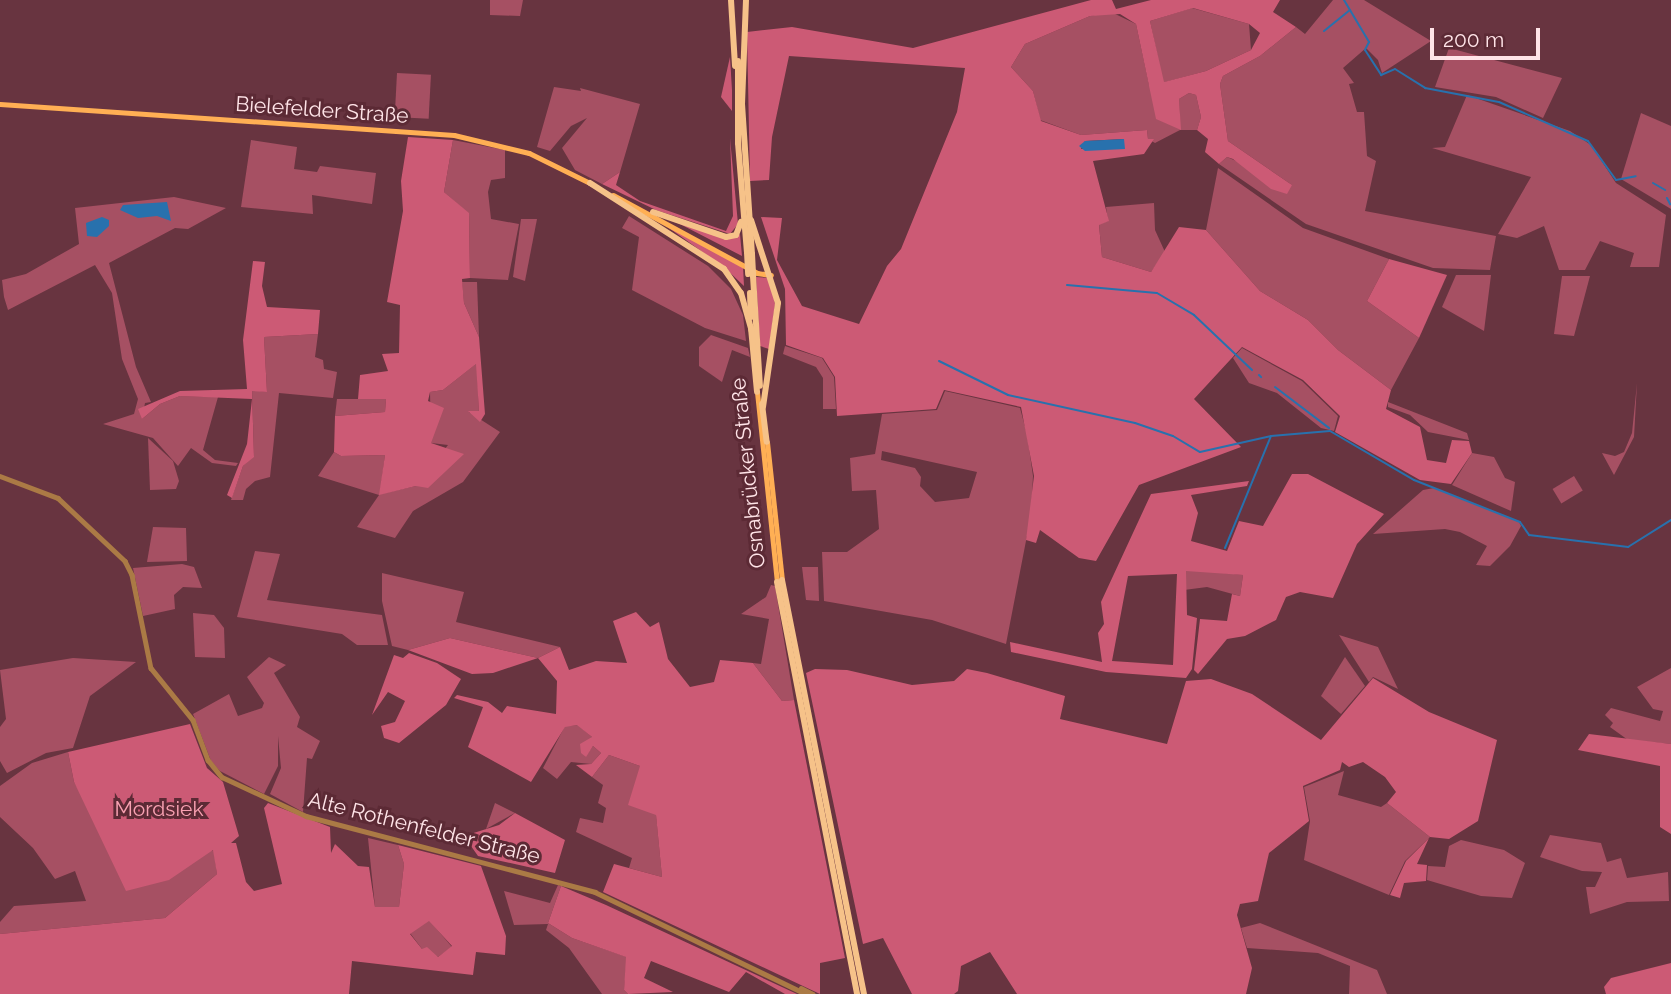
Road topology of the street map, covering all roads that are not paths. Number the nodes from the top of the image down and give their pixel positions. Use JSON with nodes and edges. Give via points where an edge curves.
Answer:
{"nodes":[{"id":1,"x":732,"y":0,"type":"edge"},
{"id":2,"x":744,"y":0,"type":"edge"},
{"id":3,"x":737,"y":103,"type":"junction"},
{"id":4,"x":0,"y":105,"type":"edge"},
{"id":5,"x":590,"y":183,"type":"junction"},
{"id":6,"x":745,"y":209,"type":"junction"},
{"id":7,"x":653,"y":212,"type":"junction"},
{"id":8,"x":770,"y":272,"type":"junction"},
{"id":9,"x":750,"y":275,"type":"junction"},
{"id":10,"x":752,"y":332,"type":"junction"},
{"id":11,"x":757,"y":392,"type":"joint"},
{"id":12,"x":763,"y":407,"type":"junction"},
{"id":13,"x":767,"y":442,"type":"joint"},
{"id":14,"x":0,"y":476,"type":"edge"},
{"id":15,"x":780,"y":581,"type":"junction"},
{"id":16,"x":849,"y":936,"type":"junction"},
{"id":17,"x":792,"y":986,"type":"junction"},
{"id":18,"x":806,"y":994,"type":"edge"},
{"id":19,"x":813,"y":994,"type":"edge"},
{"id":20,"x":858,"y":994,"type":"edge"},
{"id":21,"x":864,"y":994,"type":"edge"}],
"edges":[{"from":1,"to":3,"type":"highway"},
{"from":2,"to":3,"type":"highway","name":"Osnabrücker Straße"},
{"from":2,"to":6,"type":"highway","name":"Osnabrücker Straße"},
{"from":3,"to":6,"type":"highway","name":"Osnabrücker Straße"},
{"from":4,"to":5,"type":"main road","name":"Bielefelder Straße","via":[[454,135],[529,153]]},
{"from":5,"to":7,"type":"main road","name":"Bielefelder Straße"},
{"from":5,"to":8,"type":"main road","name":"Bielefelder Straße","via":[[757,273]]},
{"from":5,"to":10,"type":"highway","via":[[724,269],[741,293]]},
{"from":6,"to":7,"type":"highway","via":[[740,231],[731,237]]},
{"from":6,"to":8,"type":"highway"},
{"from":6,"to":9,"type":"highway","name":"Osnabrücker Straße","bridge":true},
{"from":7,"to":8,"type":"main road","name":"Bielefelder Straße"},
{"from":8,"to":12,"type":"highway","via":[[778,317]]},
{"from":9,"to":10,"type":"highway","name":"Osnabrücker Straße"},
{"from":9,"to":12,"type":"highway","name":"Osnabrücker Straße"},
{"from":10,"to":11,"type":"highway","name":"Osnabrücker Straße"},
{"from":11,"to":15,"type":"main road","name":"Osnabrücker Straße"},
{"from":12,"to":13,"type":"highway","name":"Osnabrücker Straße"},
{"from":13,"to":15,"type":"main road","name":"Osnabrücker Straße"},
{"from":14,"to":17,"type":"street","name":"Alte Rothenfelder Straße","via":[[58,498],[125,561],[151,668],[193,720],[208,760],[222,777],[306,816],[595,892]]},
{"from":15,"to":16,"type":"highway","name":"Osnabrücker Straße"},
{"from":16,"to":20,"type":"highway"},
{"from":16,"to":21,"type":"highway"},
{"from":17,"to":18,"type":"street"},
{"from":17,"to":19,"type":"street"}]}
